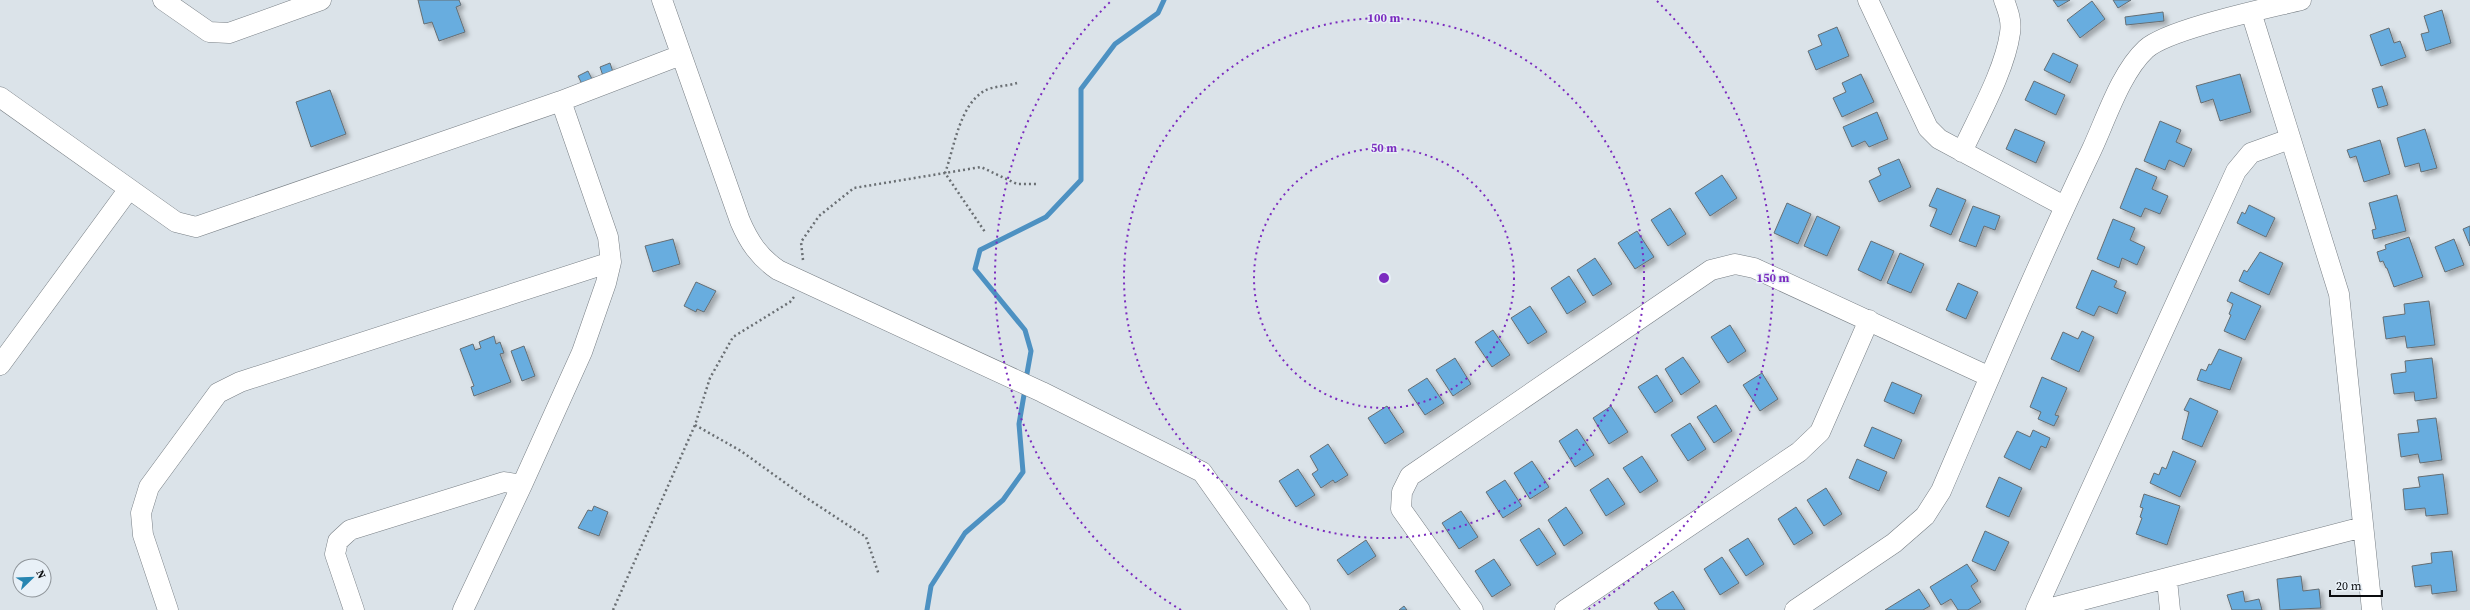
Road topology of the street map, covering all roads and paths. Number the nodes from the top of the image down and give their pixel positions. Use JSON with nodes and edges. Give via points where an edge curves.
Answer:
{"nodes":[{"id":1,"x":163,"y":0,"type":"edge"},
{"id":2,"x":321,"y":0,"type":"edge"},
{"id":3,"x":662,"y":0,"type":"edge"},
{"id":4,"x":1868,"y":0,"type":"edge"},
{"id":5,"x":2004,"y":0,"type":"edge"},
{"id":6,"x":2301,"y":0,"type":"edge"},
{"id":7,"x":2251,"y":12,"type":"junction"},
{"id":8,"x":681,"y":55,"type":"junction"},
{"id":9,"x":1017,"y":83,"type":"dead end"},
{"id":10,"x":0,"y":97,"type":"edge"},
{"id":11,"x":561,"y":101,"type":"junction"},
{"id":12,"x":2290,"y":139,"type":"junction"},
{"id":13,"x":1962,"y":152,"type":"junction"},
{"id":14,"x":945,"y":173,"type":"junction"},
{"id":15,"x":1036,"y":184,"type":"dead end"},
{"id":16,"x":129,"y":189,"type":"junction"},
{"id":17,"x":2064,"y":206,"type":"junction"},
{"id":18,"x":985,"y":232,"type":"dead end"},
{"id":19,"x":611,"y":262,"type":"junction"},
{"id":20,"x":805,"y":282,"type":"junction"},
{"id":21,"x":1869,"y":320,"type":"junction"},
{"id":22,"x":6,"y":341,"type":"edge"},
{"id":23,"x":0,"y":365,"type":"edge"},
{"id":24,"x":1990,"y":377,"type":"junction"},
{"id":25,"x":695,"y":425,"type":"junction"},
{"id":26,"x":522,"y":485,"type":"junction"},
{"id":27,"x":2363,"y":527,"type":"junction"},
{"id":28,"x":879,"y":575,"type":"dead end"},
{"id":29,"x":2167,"y":580,"type":"junction"},
{"id":30,"x":168,"y":610,"type":"edge"},
{"id":31,"x":354,"y":610,"type":"edge"},
{"id":32,"x":462,"y":610,"type":"edge"},
{"id":33,"x":613,"y":610,"type":"edge"},
{"id":34,"x":1300,"y":610,"type":"edge"},
{"id":35,"x":1473,"y":610,"type":"edge"},
{"id":36,"x":1565,"y":610,"type":"edge"},
{"id":37,"x":1795,"y":610,"type":"edge"},
{"id":38,"x":2036,"y":610,"type":"edge"},
{"id":39,"x":2044,"y":610,"type":"edge"},
{"id":40,"x":2170,"y":610,"type":"edge"},
{"id":41,"x":2372,"y":610,"type":"edge"}],
"edges":[{"from":1,"to":2,"type":"street","via":[[209,32],[228,32]]},
{"from":3,"to":8,"type":"street"},
{"from":4,"to":13,"type":"street","via":[[1928,128],[1939,139]]},
{"from":5,"to":13,"type":"street","via":[[2009,14],[2010,32],[2005,55]]},
{"from":6,"to":7,"type":"street"},
{"from":7,"to":12,"type":"street"},
{"from":7,"to":17,"type":"street","via":[[2170,36],[2146,49],[2127,74]]},
{"from":8,"to":11,"type":"street"},
{"from":8,"to":20,"type":"street","via":[[748,240],[766,262]]},
{"from":9,"to":14,"type":"path","via":[[984,91],[972,104],[957,130]]},
{"from":10,"to":16,"type":"street"},
{"from":11,"to":16,"type":"street","via":[[196,227],[176,222]]},
{"from":11,"to":19,"type":"street","via":[[608,237]]},
{"from":12,"to":27,"type":"street","via":[[2339,294]]},
{"from":12,"to":38,"type":"street","via":[[2251,153],[2236,171]]},
{"from":13,"to":17,"type":"street"},
{"from":14,"to":15,"type":"path","via":[[981,168],[1017,184]]},
{"from":14,"to":18,"type":"path"},
{"from":14,"to":20,"type":"path","via":[[854,188],[819,216],[801,242]]},
{"from":16,"to":22,"type":"street"},
{"from":17,"to":24,"type":"street"},
{"from":19,"to":26,"type":"street","via":[[582,352]]},
{"from":19,"to":30,"type":"street","via":[[240,382],[218,393],[149,487],[141,513],[143,535]]},
{"from":20,"to":25,"type":"path","via":[[790,302],[733,337],[710,378]]},
{"from":20,"to":34,"type":"street","via":[[1017,380],[1202,472]]},
{"from":21,"to":24,"type":"street"},
{"from":21,"to":35,"type":"street","via":[[1754,268],[1735,264],[1711,270],[1410,476],[1402,492],[1401,509]]},
{"from":21,"to":36,"type":"street","via":[[1820,432],[1799,452]]},
{"from":22,"to":23,"type":"street"},
{"from":24,"to":37,"type":"street","via":[[1941,491],[1925,516],[1894,543]]},
{"from":25,"to":28,"type":"path","via":[[742,451],[866,537]]},
{"from":25,"to":33,"type":"path"},
{"from":26,"to":31,"type":"street","via":[[504,482],[350,530],[338,541],[335,554]]},
{"from":26,"to":32,"type":"street"},
{"from":27,"to":29,"type":"street"},
{"from":27,"to":41,"type":"street"},
{"from":29,"to":39,"type":"street"},
{"from":29,"to":40,"type":"street"}]}
